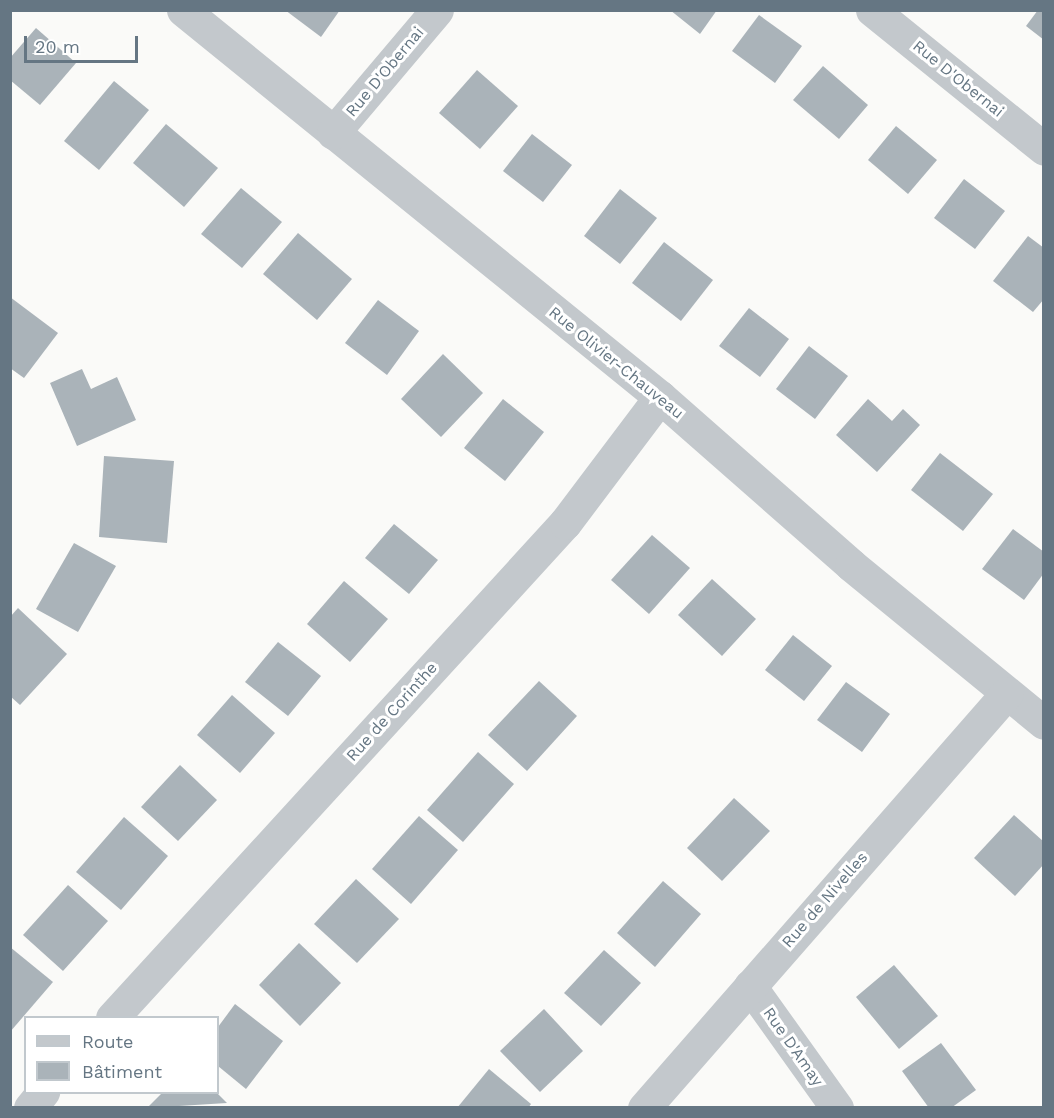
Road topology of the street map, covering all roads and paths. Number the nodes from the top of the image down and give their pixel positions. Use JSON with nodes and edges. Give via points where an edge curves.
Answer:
{"nodes":[{"id":1,"x":183,"y":10,"type":"edge"},
{"id":2,"x":436,"y":10,"type":"edge"},
{"id":3,"x":872,"y":10,"type":"edge"},
{"id":4,"x":333,"y":133,"type":"junction"},
{"id":5,"x":1044,"y":149,"type":"edge"},
{"id":6,"x":660,"y":398,"type":"junction"},
{"id":7,"x":1007,"y":693,"type":"junction"},
{"id":8,"x":1044,"y":723,"type":"edge"},
{"id":9,"x":750,"y":986,"type":"junction"},
{"id":10,"x":113,"y":1016,"type":"edge"},
{"id":11,"x":41,"y":1094,"type":"edge"},
{"id":12,"x":30,"y":1107,"type":"edge"},
{"id":13,"x":644,"y":1107,"type":"edge"},
{"id":14,"x":837,"y":1107,"type":"edge"}],
"edges":[{"from":1,"to":4,"type":"street","name":"Rue Olivier-Chauveau"},
{"from":2,"to":4,"type":"street","name":"Rue D'Obernai"},
{"from":3,"to":5,"type":"street","name":"Rue D'Obernai"},
{"from":4,"to":6,"type":"street","name":"Rue Olivier-Chauveau"},
{"from":6,"to":7,"type":"street","name":"Rue Olivier-Chauveau"},
{"from":6,"to":10,"type":"street","name":"Rue de Corinthe","via":[[565,524]]},
{"from":7,"to":8,"type":"street","name":"Rue Olivier-Chauveau"},
{"from":7,"to":9,"type":"street","name":"Rue de Nivelles"},
{"from":9,"to":13,"type":"street","name":"Rue de Nivelles"},
{"from":9,"to":14,"type":"street","name":"Rue D'Amay"},
{"from":11,"to":12,"type":"street"}]}
